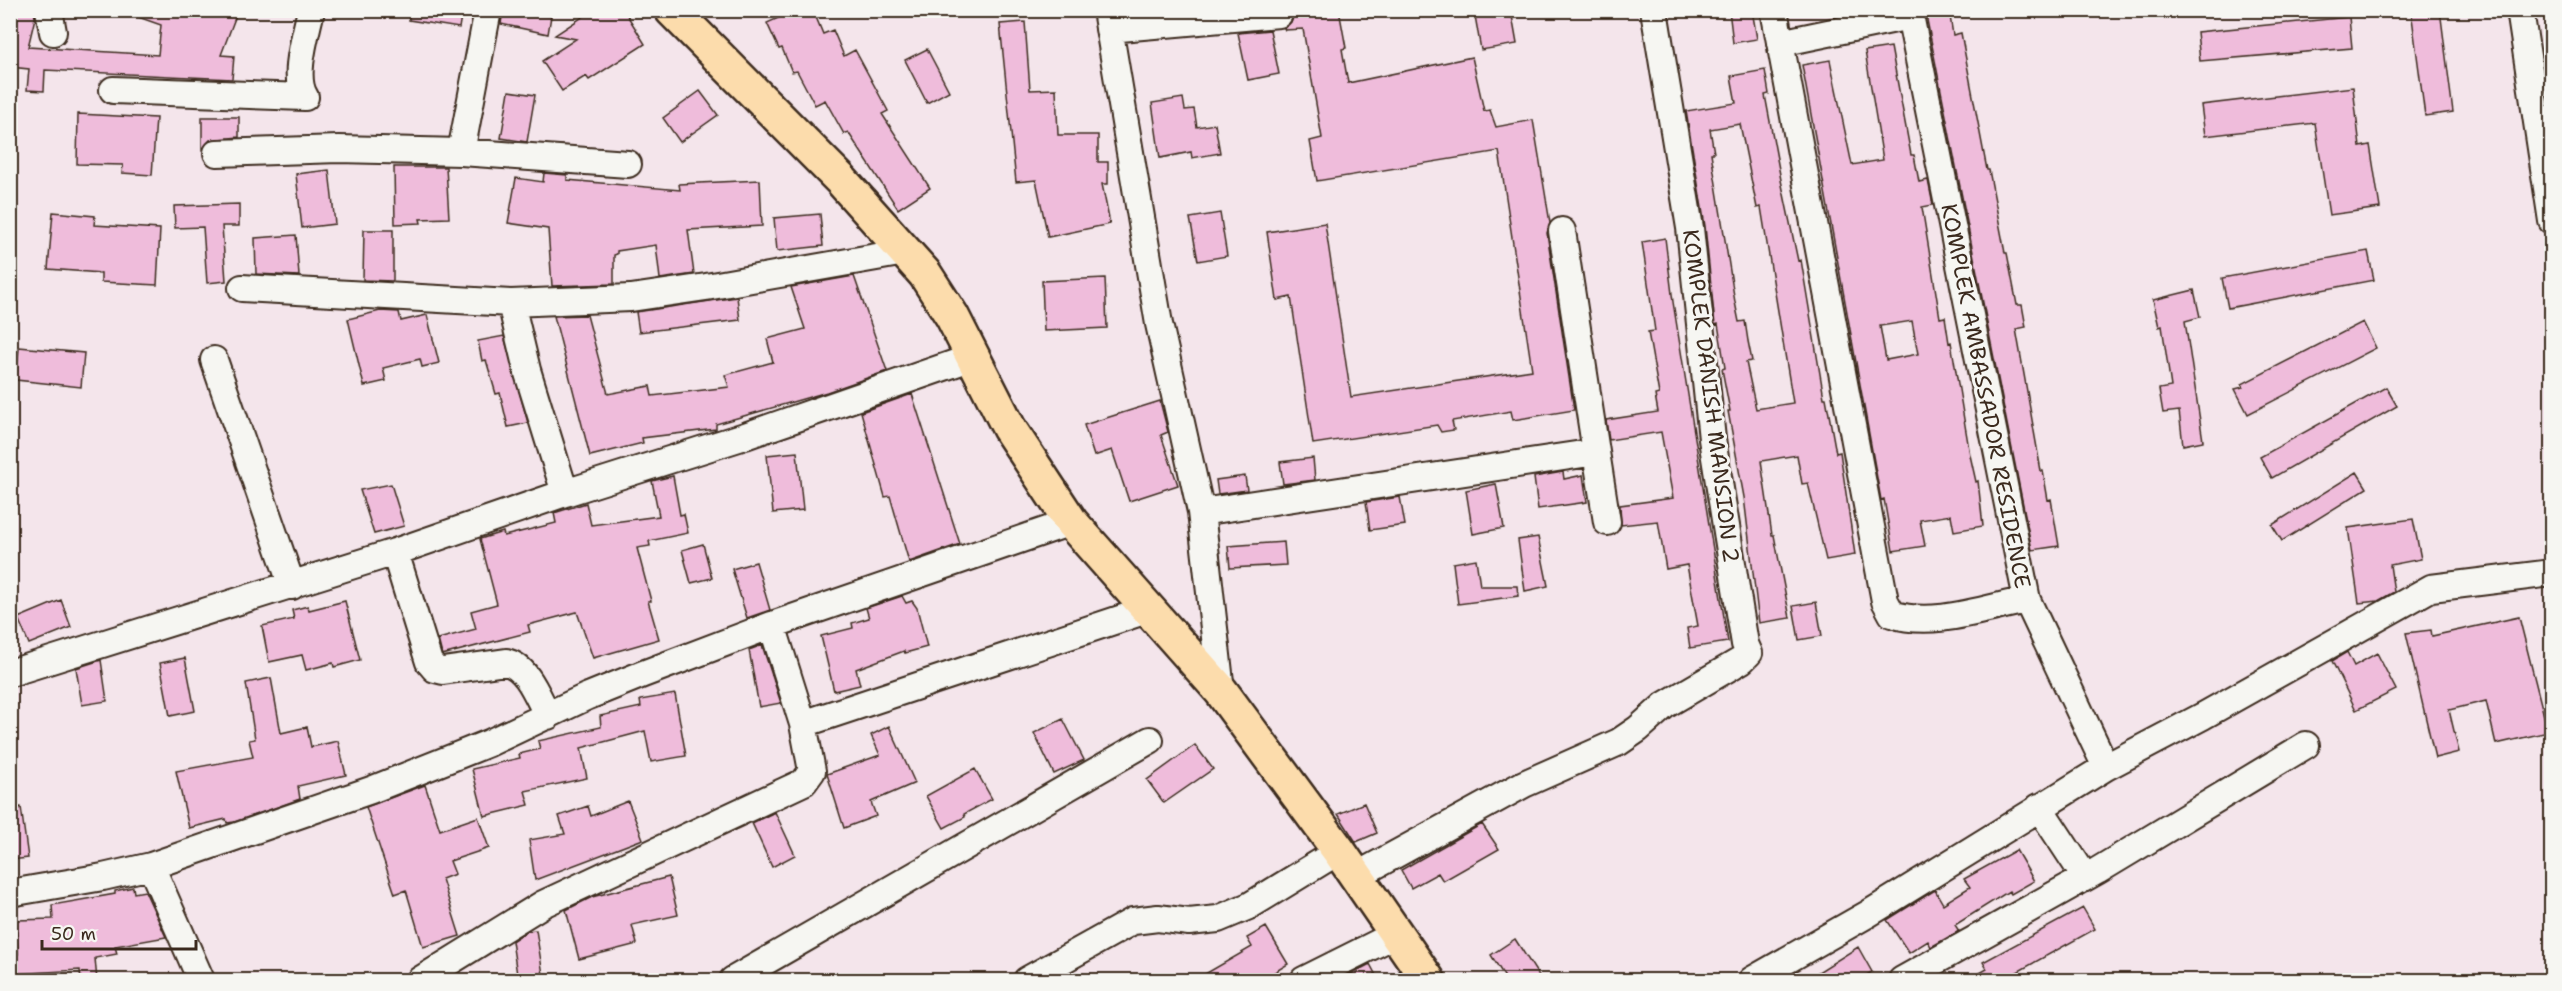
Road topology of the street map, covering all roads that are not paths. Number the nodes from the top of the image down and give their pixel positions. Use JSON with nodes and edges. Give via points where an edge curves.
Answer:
{"nodes":[{"id":1,"x":311,"y":10,"type":"edge"},
{"id":2,"x":488,"y":10,"type":"edge"},
{"id":3,"x":672,"y":10,"type":"edge"},
{"id":4,"x":1654,"y":10,"type":"edge"},
{"id":5,"x":1774,"y":10,"type":"edge"},
{"id":6,"x":2520,"y":10,"type":"edge"},
{"id":7,"x":1280,"y":14,"type":"dead end"},
{"id":8,"x":1910,"y":14,"type":"edge"},
{"id":9,"x":1107,"y":20,"type":"edge"},
{"id":10,"x":1780,"y":43,"type":"junction"},
{"id":11,"x":113,"y":90,"type":"dead end"},
{"id":12,"x":461,"y":152,"type":"junction"},
{"id":13,"x":217,"y":153,"type":"dead end"},
{"id":14,"x":628,"y":164,"type":"dead end"},
{"id":15,"x":2552,"y":221,"type":"edge"},
{"id":16,"x":1563,"y":231,"type":"dead end"},
{"id":17,"x":905,"y":252,"type":"junction"},
{"id":18,"x":242,"y":288,"type":"dead end"},
{"id":19,"x":511,"y":303,"type":"junction"},
{"id":20,"x":973,"y":357,"type":"junction"},
{"id":21,"x":214,"y":360,"type":"dead end"},
{"id":22,"x":1596,"y":452,"type":"junction"},
{"id":23,"x":565,"y":493,"type":"junction"},
{"id":24,"x":1201,"y":512,"type":"junction"},
{"id":25,"x":1071,"y":522,"type":"junction"},
{"id":26,"x":1607,"y":522,"type":"dead end"},
{"id":27,"x":394,"y":552,"type":"junction"},
{"id":28,"x":2552,"y":573,"type":"edge"},
{"id":29,"x":292,"y":586,"type":"junction"},
{"id":30,"x":2027,"y":600,"type":"junction"},
{"id":31,"x":1150,"y":609,"type":"junction"},
{"id":32,"x":772,"y":625,"type":"junction"},
{"id":33,"x":10,"y":673,"type":"edge"},
{"id":34,"x":1221,"y":691,"type":"junction"},
{"id":35,"x":548,"y":716,"type":"junction"},
{"id":36,"x":803,"y":724,"type":"junction"},
{"id":37,"x":1150,"y":740,"type":"dead end"},
{"id":38,"x":2306,"y":745,"type":"dead end"},
{"id":39,"x":2106,"y":767,"type":"junction"},
{"id":40,"x":2039,"y":807,"type":"junction"},
{"id":41,"x":1347,"y":863,"type":"junction"},
{"id":42,"x":152,"y":866,"type":"junction"},
{"id":43,"x":2085,"y":877,"type":"junction"},
{"id":44,"x":10,"y":893,"type":"edge"},
{"id":45,"x":1396,"y":934,"type":"junction"},
{"id":46,"x":201,"y":981,"type":"edge"},
{"id":47,"x":420,"y":981,"type":"edge"},
{"id":48,"x":733,"y":981,"type":"edge"},
{"id":49,"x":1027,"y":981,"type":"edge"},
{"id":50,"x":1305,"y":981,"type":"edge"},
{"id":51,"x":1428,"y":981,"type":"edge"},
{"id":52,"x":1752,"y":981,"type":"edge"},
{"id":53,"x":1902,"y":981,"type":"edge"}],
"edges":[{"from":1,"to":11,"type":"street","via":[[298,78],[305,97]]},
{"from":2,"to":12,"type":"street"},
{"from":3,"to":17,"type":"main road","via":[[840,179]]},
{"from":4,"to":41,"type":"street","name":"KOMPLEK DANISH MANSION 2","via":[[1690,228],[1712,439],[1749,653],[1665,705],[1619,742]]},
{"from":5,"to":10,"type":"street"},
{"from":6,"to":15,"type":"street"},
{"from":7,"to":9,"type":"street"},
{"from":8,"to":10,"type":"street"},
{"from":8,"to":30,"type":"street","name":"KOMPLEK AMBASSADOR RESIDENCE"},
{"from":9,"to":24,"type":"street","via":[[1159,324]]},
{"from":10,"to":30,"type":"street","via":[[1885,601],[1892,615],[1927,620]]},
{"from":12,"to":13,"type":"street","via":[[339,149]]},
{"from":12,"to":14,"type":"street"},
{"from":16,"to":22,"type":"street"},
{"from":17,"to":19,"type":"street","via":[[632,298]]},
{"from":17,"to":20,"type":"main road","via":[[940,296]]},
{"from":18,"to":19,"type":"street"},
{"from":19,"to":23,"type":"street"},
{"from":20,"to":23,"type":"street"},
{"from":20,"to":25,"type":"main road","via":[[1009,428]]},
{"from":21,"to":29,"type":"street"},
{"from":22,"to":24,"type":"street"},
{"from":22,"to":26,"type":"street"},
{"from":23,"to":27,"type":"street"},
{"from":24,"to":34,"type":"street"},
{"from":25,"to":31,"type":"main road"},
{"from":25,"to":32,"type":"street"},
{"from":27,"to":29,"type":"street"},
{"from":27,"to":35,"type":"street","via":[[429,662],[435,669],[516,664]]},
{"from":28,"to":39,"type":"street","via":[[2431,588]]},
{"from":29,"to":33,"type":"street"},
{"from":30,"to":39,"type":"street","name":"KOMPLEK AMBASSADOR RESIDENCE"},
{"from":31,"to":34,"type":"main road"},
{"from":31,"to":36,"type":"street"},
{"from":32,"to":35,"type":"street","via":[[586,697]]},
{"from":32,"to":36,"type":"street"},
{"from":34,"to":41,"type":"main road"},
{"from":35,"to":42,"type":"street","via":[[371,789]]},
{"from":36,"to":47,"type":"street","via":[[812,771],[804,782],[543,904]]},
{"from":37,"to":48,"type":"street"},
{"from":38,"to":43,"type":"street"},
{"from":39,"to":40,"type":"street"},
{"from":40,"to":43,"type":"street"},
{"from":40,"to":52,"type":"street"},
{"from":41,"to":45,"type":"main road"},
{"from":41,"to":49,"type":"street","via":[[1218,919],[1133,921]]},
{"from":42,"to":44,"type":"street"},
{"from":42,"to":46,"type":"street"},
{"from":43,"to":53,"type":"street"},
{"from":45,"to":50,"type":"street"},
{"from":45,"to":51,"type":"main road"}]}
